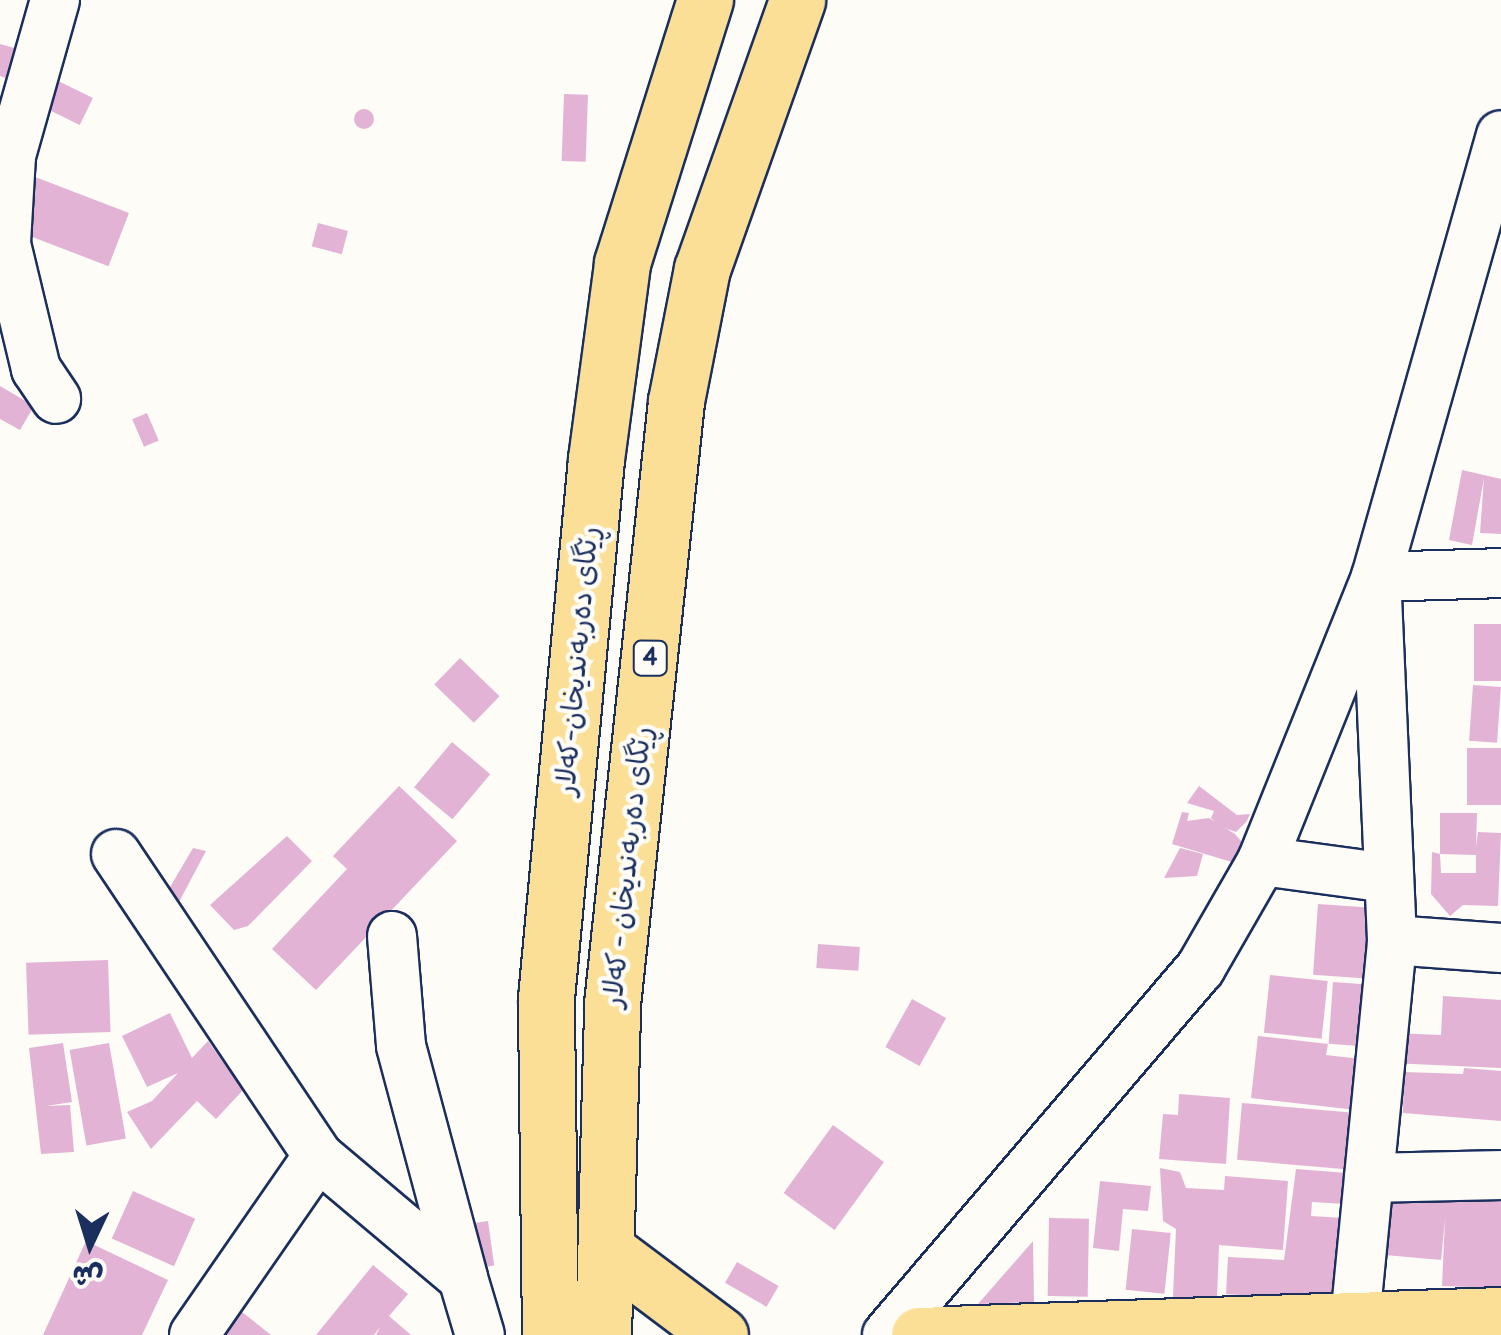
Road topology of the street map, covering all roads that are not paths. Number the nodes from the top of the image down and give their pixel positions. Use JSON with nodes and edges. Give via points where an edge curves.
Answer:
{"nodes":[{"id":1,"x":55,"y":0,"type":"edge"},
{"id":2,"x":705,"y":0,"type":"edge"},
{"id":3,"x":798,"y":0,"type":"edge"},
{"id":4,"x":1501,"y":135,"type":"edge"},
{"id":5,"x":56,"y":398,"type":"dead end"},
{"id":6,"x":1501,"y":574,"type":"edge"},
{"id":7,"x":1376,"y":577,"type":"junction"},
{"id":8,"x":116,"y":854,"type":"dead end"},
{"id":9,"x":1262,"y":861,"type":"junction"},
{"id":10,"x":1388,"y":878,"type":"junction"},
{"id":11,"x":392,"y":936,"type":"dead end"},
{"id":12,"x":1392,"y":940,"type":"junction"},
{"id":13,"x":1501,"y":948,"type":"edge"},
{"id":14,"x":318,"y":1156,"type":"junction"},
{"id":15,"x":1501,"y":1174,"type":"edge"},
{"id":16,"x":1369,"y":1178,"type":"junction"},
{"id":17,"x":608,"y":1250,"type":"junction"},
{"id":18,"x":463,"y":1278,"type":"junction"},
{"id":19,"x":1501,"y":1315,"type":"edge"},
{"id":20,"x":1356,"y":1320,"type":"junction"},
{"id":21,"x":194,"y":1335,"type":"edge"},
{"id":22,"x":480,"y":1335,"type":"edge"},
{"id":23,"x":550,"y":1335,"type":"edge"},
{"id":24,"x":603,"y":1335,"type":"edge"},
{"id":25,"x":720,"y":1335,"type":"edge"},
{"id":26,"x":887,"y":1335,"type":"edge"},
{"id":27,"x":919,"y":1335,"type":"edge"}],
"edges":[{"from":1,"to":5,"type":"street","via":[[11,156],[6,244],[36,369]]},
{"from":2,"to":23,"type":"main road","name":"ڕێگای دەربەندیخان-کەلار","via":[[622,263],[596,459],[546,998]]},
{"from":3,"to":17,"type":"main road","name":"ڕێگای دەربەندیخان - کەلار","number":"4","via":[[702,270],[676,400],[612,1004]]},
{"from":4,"to":7,"type":"street"},
{"from":6,"to":7,"type":"street"},
{"from":7,"to":9,"type":"street"},
{"from":7,"to":10,"type":"street"},
{"from":8,"to":14,"type":"street"},
{"from":9,"to":10,"type":"street"},
{"from":9,"to":26,"type":"street","via":[[1200,970]]},
{"from":10,"to":12,"type":"street"},
{"from":11,"to":18,"type":"street","via":[[401,1046]]},
{"from":12,"to":13,"type":"street"},
{"from":12,"to":16,"type":"street"},
{"from":14,"to":18,"type":"street"},
{"from":14,"to":21,"type":"street"},
{"from":15,"to":16,"type":"street"},
{"from":16,"to":20,"type":"street"},
{"from":17,"to":24,"type":"main road","name":"ڕێگای دەربەندیخان - کەلار","number":"4"},
{"from":17,"to":25,"type":"main road"},
{"from":18,"to":22,"type":"street"},
{"from":19,"to":20,"type":"main road"},
{"from":20,"to":27,"type":"main road"}]}
